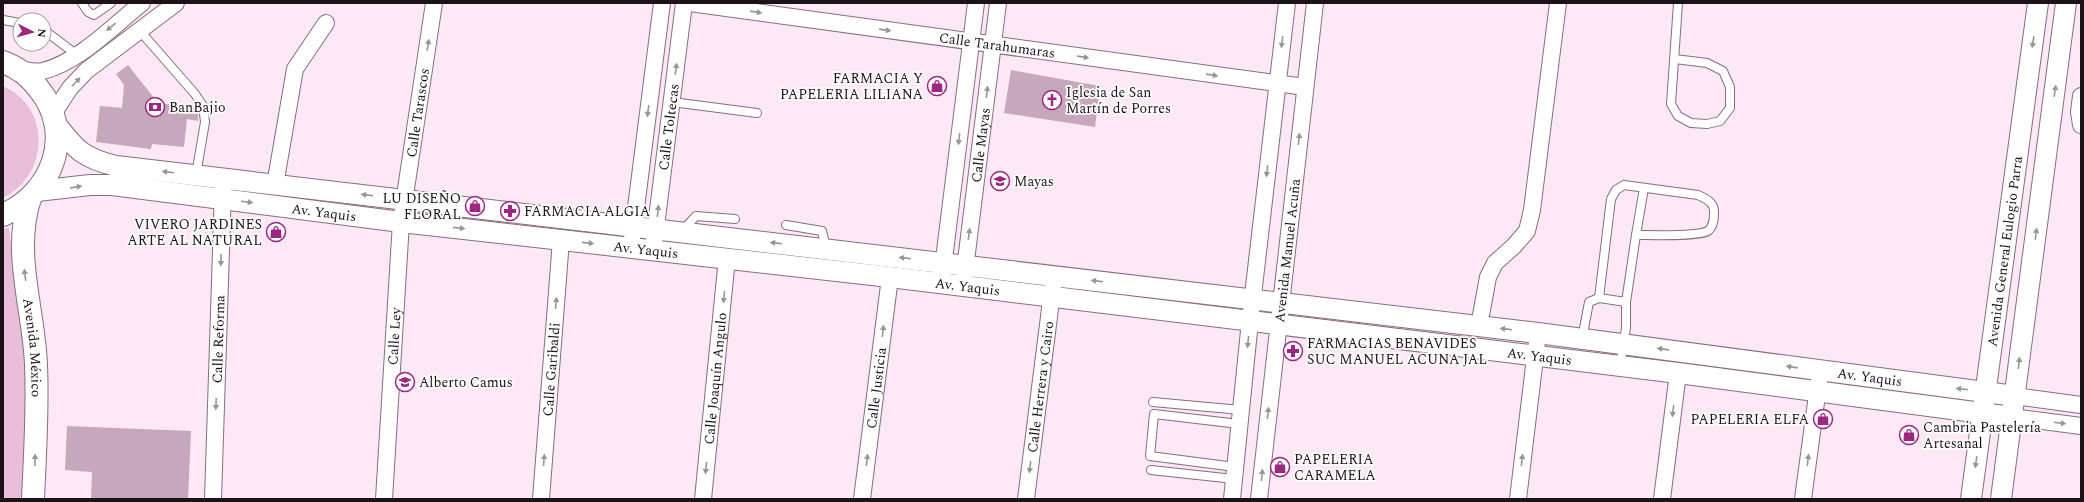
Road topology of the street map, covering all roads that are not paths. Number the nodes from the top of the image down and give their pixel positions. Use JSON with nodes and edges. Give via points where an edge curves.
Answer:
{"nodes":[{"id":1,"x":82,"y":3,"type":"edge"},
{"id":2,"x":111,"y":3,"type":"edge"},
{"id":3,"x":142,"y":3,"type":"edge"},
{"id":4,"x":176,"y":3,"type":"edge"},
{"id":5,"x":434,"y":3,"type":"edge"},
{"id":6,"x":662,"y":3,"type":"edge"},
{"id":7,"x":684,"y":3,"type":"edge"},
{"id":8,"x":690,"y":3,"type":"edge"},
{"id":9,"x":976,"y":3,"type":"edge"},
{"id":10,"x":998,"y":3,"type":"edge"},
{"id":11,"x":1287,"y":3,"type":"edge"},
{"id":12,"x":1315,"y":3,"type":"edge"},
{"id":13,"x":1558,"y":3,"type":"edge"},
{"id":14,"x":1678,"y":3,"type":"edge"},
{"id":15,"x":2038,"y":3,"type":"edge"},
{"id":16,"x":2066,"y":3,"type":"edge"},
{"id":17,"x":326,"y":24,"type":"dead end"},
{"id":18,"x":140,"y":31,"type":"junction"},
{"id":19,"x":52,"y":36,"type":"edge"},
{"id":20,"x":972,"y":42,"type":"junction"},
{"id":21,"x":993,"y":45,"type":"junction"},
{"id":22,"x":77,"y":55,"type":"junction"},
{"id":23,"x":1675,"y":59,"type":"junction"},
{"id":24,"x":11,"y":66,"type":"edge"},
{"id":25,"x":1278,"y":84,"type":"junction"},
{"id":26,"x":1305,"y":88,"type":"junction"},
{"id":27,"x":2081,"y":96,"type":"edge"},
{"id":28,"x":672,"y":102,"type":"junction"},
{"id":29,"x":2023,"y":112,"type":"junction"},
{"id":30,"x":757,"y":113,"type":"dead end"},
{"id":31,"x":2052,"y":116,"type":"junction"},
{"id":32,"x":54,"y":119,"type":"junction"},
{"id":33,"x":2081,"y":125,"type":"edge"},
{"id":34,"x":196,"y":175,"type":"junction"},
{"id":35,"x":224,"y":179,"type":"junction"},
{"id":36,"x":275,"y":184,"type":"junction"},
{"id":37,"x":1644,"y":188,"type":"junction"},
{"id":38,"x":34,"y":195,"type":"junction"},
{"id":39,"x":223,"y":199,"type":"junction"},
{"id":40,"x":404,"y":200,"type":"junction"},
{"id":41,"x":3,"y":215,"type":"edge"},
{"id":42,"x":735,"y":219,"type":"dead end"},
{"id":43,"x":401,"y":222,"type":"junction"},
{"id":44,"x":786,"y":225,"type":"dead end"},
{"id":45,"x":633,"y":226,"type":"junction"},
{"id":46,"x":656,"y":229,"type":"junction"},
{"id":47,"x":681,"y":232,"type":"junction"},
{"id":48,"x":1636,"y":235,"type":"junction"},
{"id":49,"x":561,"y":240,"type":"junction"},
{"id":50,"x":631,"y":247,"type":"junction"},
{"id":51,"x":826,"y":249,"type":"junction"},
{"id":52,"x":653,"y":250,"type":"junction"},
{"id":53,"x":728,"y":258,"type":"junction"},
{"id":54,"x":943,"y":263,"type":"junction"},
{"id":55,"x":965,"y":265,"type":"junction"},
{"id":56,"x":1054,"y":276,"type":"junction"},
{"id":57,"x":890,"y":277,"type":"junction"},
{"id":58,"x":941,"y":284,"type":"junction"},
{"id":59,"x":962,"y":287,"type":"junction"},
{"id":60,"x":1052,"y":298,"type":"junction"},
{"id":61,"x":1599,"y":298,"type":"junction"},
{"id":62,"x":1252,"y":299,"type":"junction"},
{"id":63,"x":1280,"y":302,"type":"junction"},
{"id":64,"x":1626,"y":302,"type":"junction"},
{"id":65,"x":1250,"y":321,"type":"junction"},
{"id":66,"x":1278,"y":324,"type":"junction"},
{"id":67,"x":1479,"y":326,"type":"junction"},
{"id":68,"x":1538,"y":333,"type":"junction"},
{"id":69,"x":1582,"y":339,"type":"junction"},
{"id":70,"x":1624,"y":344,"type":"junction"},
{"id":71,"x":1536,"y":355,"type":"junction"},
{"id":72,"x":1620,"y":366,"type":"junction"},
{"id":73,"x":1678,"y":372,"type":"junction"},
{"id":74,"x":1820,"y":372,"type":"junction"},
{"id":75,"x":1817,"y":392,"type":"junction"},
{"id":76,"x":1985,"y":392,"type":"junction"},
{"id":77,"x":2015,"y":396,"type":"junction"},
{"id":78,"x":1153,"y":402,"type":"dead end"},
{"id":79,"x":2081,"y":405,"type":"edge"},
{"id":80,"x":1982,"y":413,"type":"junction"},
{"id":81,"x":1240,"y":417,"type":"junction"},
{"id":82,"x":2012,"y":417,"type":"junction"},
{"id":83,"x":2081,"y":426,"type":"edge"},
{"id":84,"x":1152,"y":470,"type":"dead end"},
{"id":85,"x":1235,"y":473,"type":"junction"},
{"id":86,"x":33,"y":499,"type":"edge"},
{"id":87,"x":213,"y":499,"type":"edge"},
{"id":88,"x":384,"y":499,"type":"edge"},
{"id":89,"x":541,"y":499,"type":"edge"},
{"id":90,"x":703,"y":499,"type":"edge"},
{"id":91,"x":862,"y":499,"type":"edge"},
{"id":92,"x":1026,"y":499,"type":"edge"},
{"id":93,"x":1232,"y":499,"type":"edge"},
{"id":94,"x":1259,"y":499,"type":"edge"},
{"id":95,"x":1518,"y":499,"type":"edge"},
{"id":96,"x":1662,"y":499,"type":"edge"},
{"id":97,"x":1803,"y":499,"type":"edge"},
{"id":98,"x":1971,"y":499,"type":"edge"},
{"id":99,"x":2001,"y":499,"type":"edge"}],
"edges":[{"from":1,"to":2,"type":"lane","via":[[88,12],[94,15]]},
{"from":3,"to":22,"type":"street","one_way":true},
{"from":4,"to":18,"type":"street"},
{"from":40,"to":5,"type":"street","name":"Calle Tarascos","one_way":true},
{"from":6,"to":45,"type":"street","name":"Calle Toltecas","one_way":true},
{"from":28,"to":7,"type":"street","name":"Calle Toltecas","one_way":true},
{"from":8,"to":20,"type":"street","name":"Calle Tarahumaras","one_way":true},
{"from":9,"to":20,"type":"street","name":"Calle Mayas"},
{"from":10,"to":21,"type":"street","name":"Calle Mayas"},
{"from":11,"to":25,"type":"street","name":"Avenida Manuel Acuña","one_way":true},
{"from":12,"to":26,"type":"street","name":"Avenida Manuel Acuña"},
{"from":13,"to":67,"type":"street","via":[[1532,210],[1527,231],[1495,264],[1488,277]]},
{"from":14,"to":23,"type":"lane"},
{"from":15,"to":29,"type":"street","name":"Avenida General Eulogio Parra","one_way":true},
{"from":31,"to":16,"type":"street","name":"Avenida General Eulogio Parra","one_way":true},
{"from":17,"to":36,"type":"street","via":[[295,69]]},
{"from":32,"to":18,"type":"street","one_way":true,"via":[[70,88],[86,71]]},
{"from":18,"to":34,"type":"lane","via":[[203,106],[205,122]]},
{"from":19,"to":22,"type":"lane"},
{"from":20,"to":21,"type":"street","name":"Calle Tarahumaras"},
{"from":20,"to":54,"type":"street","name":"Calle Mayas","one_way":true},
{"from":21,"to":25,"type":"street","name":"Calle Tarahumaras","one_way":true},
{"from":55,"to":21,"type":"street","name":"Calle Mayas","one_way":true},
{"from":22,"to":24,"type":"street","via":[[59,66],[41,72]]},
{"from":23,"to":23,"type":"lane","via":[[1707,63],[1723,71],[1730,87],[1730,108],[1720,120],[1707,124],[1691,123],[1678,116],[1671,104]]},
{"from":24,"to":32,"type":"main road","via":[[37,86],[45,96]]},
{"from":25,"to":26,"type":"street","name":"Calle Tarahumaras"},
{"from":25,"to":62,"type":"street","name":"Avenida Manuel Acuña","one_way":true},
{"from":63,"to":26,"type":"street","name":"Avenida Manuel Acuña","one_way":true},
{"from":27,"to":33,"type":"street"},
{"from":28,"to":30,"type":"lane"},
{"from":46,"to":28,"type":"street","name":"Calle Toltecas","one_way":true},
{"from":29,"to":31,"type":"street"},
{"from":29,"to":76,"type":"street","name":"Avenida General Eulogio Parra"},
{"from":77,"to":31,"type":"street","name":"Avenida General Eulogio Parra","one_way":true},
{"from":34,"to":32,"type":"street","name":"Av. Yaquis","one_way":true,"via":[[116,166],[96,161],[80,152]]},
{"from":32,"to":38,"type":"main road","via":[[57,138],[52,167]]},
{"from":34,"to":35,"type":"street","name":"Av. Yaquis"},
{"from":35,"to":36,"type":"street","name":"Av. Yaquis"},
{"from":35,"to":39,"type":"street","name":"Calle Reforma"},
{"from":40,"to":36,"type":"street","name":"Av. Yaquis","one_way":true},
{"from":37,"to":48,"type":"lane"},
{"from":37,"to":48,"type":"lane","via":[[1698,195],[1709,199],[1714,210],[1714,222],[1708,230],[1697,234]]},
{"from":37,"to":61,"type":"lane","via":[[1624,185],[1616,190],[1611,199]]},
{"from":38,"to":39,"type":"street","name":"Av. Yaquis","one_way":true,"via":[[90,185],[112,185]]},
{"from":38,"to":41,"type":"main road"},
{"from":86,"to":38,"type":"main road","name":"Avenida México","one_way":true,"via":[[36,364],[22,238],[24,216]]},
{"from":39,"to":43,"type":"street","name":"Av. Yaquis","one_way":true},
{"from":39,"to":87,"type":"street","name":"Calle Reforma","one_way":true},
{"from":40,"to":43,"type":"street","name":"Calle Tarascos"},
{"from":40,"to":45,"type":"street","name":"Av. Yaquis"},
{"from":42,"to":47,"type":"lane","via":[[696,216]]},
{"from":43,"to":49,"type":"street","name":"Av. Yaquis","one_way":true},
{"from":43,"to":88,"type":"street","name":"Calle Ley"},
{"from":44,"to":51,"type":"lane","via":[[822,231]]},
{"from":45,"to":46,"type":"street","name":"Av. Yaquis"},
{"from":45,"to":50,"type":"street","name":"Calle Toltecas"},
{"from":46,"to":47,"type":"street","name":"Av. Yaquis"},
{"from":46,"to":52,"type":"street","name":"Calle Toltecas"},
{"from":51,"to":47,"type":"street","name":"Av. Yaquis","one_way":true},
{"from":48,"to":64,"type":"lane"},
{"from":49,"to":50,"type":"street","name":"Av. Yaquis","one_way":true},
{"from":89,"to":49,"type":"street","name":"Calle Garibaldi","one_way":true},
{"from":50,"to":52,"type":"street","name":"Av. Yaquis"},
{"from":54,"to":51,"type":"street","name":"Av. Yaquis","one_way":true},
{"from":52,"to":53,"type":"street","name":"Av. Yaquis"},
{"from":53,"to":57,"type":"street","name":"Av. Yaquis"},
{"from":53,"to":90,"type":"street","name":"Calle Joaquín Angulo","one_way":true},
{"from":54,"to":55,"type":"street","name":"Av. Yaquis"},
{"from":54,"to":58,"type":"street","name":"Calle Mayas"},
{"from":55,"to":56,"type":"street","name":"Av. Yaquis"},
{"from":55,"to":59,"type":"street","name":"Calle Mayas"},
{"from":56,"to":60,"type":"street","name":"Calle Herrera y Cairo"},
{"from":62,"to":56,"type":"street","name":"Av. Yaquis","one_way":true},
{"from":57,"to":58,"type":"street","name":"Av. Yaquis"},
{"from":91,"to":57,"type":"street","name":"Calle Justicia","one_way":true},
{"from":58,"to":59,"type":"street","name":"Av. Yaquis"},
{"from":59,"to":60,"type":"street","name":"Av. Yaquis"},
{"from":60,"to":65,"type":"street","name":"Av. Yaquis"},
{"from":60,"to":92,"type":"street","name":"Calle Herrera y Cairo","one_way":true},
{"from":61,"to":64,"type":"lane"},
{"from":61,"to":69,"type":"lane","via":[[1589,302]]},
{"from":62,"to":63,"type":"street","name":"Av. Yaquis"},
{"from":62,"to":65,"type":"street","name":"Avenida Manuel Acuña"},
{"from":63,"to":66,"type":"street","name":"Avenida Manuel Acuña"},
{"from":63,"to":67,"type":"street","name":"Av. Yaquis"},
{"from":64,"to":70,"type":"lane"},
{"from":65,"to":66,"type":"street","name":"Av. Yaquis"},
{"from":65,"to":81,"type":"street","name":"Avenida Manuel Acuña","one_way":true},
{"from":66,"to":71,"type":"street","name":"Av. Yaquis"},
{"from":94,"to":66,"type":"street","name":"Avenida Manuel Acuña","one_way":true},
{"from":68,"to":67,"type":"street","name":"Av. Yaquis","one_way":true},
{"from":68,"to":69,"type":"street","name":"Av. Yaquis"},
{"from":68,"to":71,"type":"street"},
{"from":69,"to":70,"type":"street","name":"Av. Yaquis"},
{"from":70,"to":72,"type":"lane"},
{"from":74,"to":70,"type":"street","name":"Av. Yaquis","one_way":true},
{"from":71,"to":72,"type":"street","name":"Av. Yaquis"},
{"from":95,"to":71,"type":"street","one_way":true},
{"from":72,"to":73,"type":"street","name":"Av. Yaquis"},
{"from":73,"to":75,"type":"street","name":"Av. Yaquis"},
{"from":73,"to":96,"type":"street","one_way":true},
{"from":74,"to":75,"type":"street"},
{"from":76,"to":74,"type":"street","name":"Av. Yaquis","one_way":true},
{"from":75,"to":80,"type":"street","name":"Av. Yaquis"},
{"from":97,"to":75,"type":"street","one_way":true},
{"from":76,"to":77,"type":"street","name":"Av. Yaquis"},
{"from":76,"to":80,"type":"street","name":"Avenida General Eulogio Parra"},
{"from":77,"to":79,"type":"street","name":"Av. Yaquis"},
{"from":77,"to":82,"type":"street","name":"Avenida General Eulogio Parra"},
{"from":78,"to":81,"type":"lane"},
{"from":80,"to":82,"type":"street","name":"Av. Yaquis"},
{"from":80,"to":98,"type":"street","name":"Avenida General Eulogio Parra","one_way":true},
{"from":81,"to":85,"type":"street","name":"Avenida Manuel Acuña"},
{"from":81,"to":85,"type":"lane","via":[[1154,414],[1150,456]]},
{"from":82,"to":83,"type":"street","one_way":true},
{"from":82,"to":99,"type":"street","name":"Avenida General Eulogio Parra"},
{"from":84,"to":85,"type":"lane"},
{"from":85,"to":93,"type":"street","name":"Avenida Manuel Acuña"}]}
